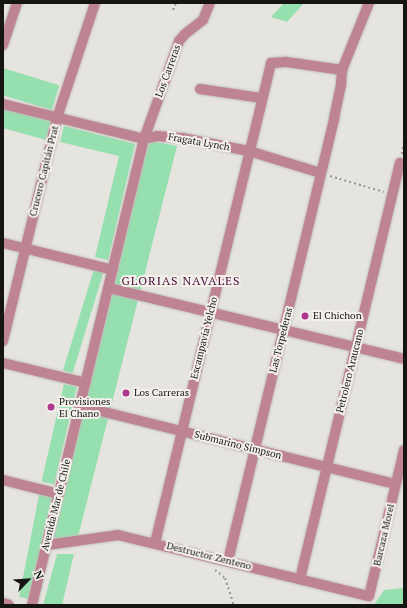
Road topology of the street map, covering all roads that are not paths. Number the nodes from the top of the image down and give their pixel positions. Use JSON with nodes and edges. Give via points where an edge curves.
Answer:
{"nodes":[{"id":1,"x":17,"y":3,"type":"edge"},
{"id":2,"x":95,"y":3,"type":"edge"},
{"id":3,"x":210,"y":3,"type":"edge"},
{"id":4,"x":369,"y":3,"type":"edge"},
{"id":5,"x":3,"y":45,"type":"edge"},
{"id":6,"x":342,"y":70,"type":"junction"},
{"id":7,"x":200,"y":89,"type":"dead end"},
{"id":8,"x":262,"y":98,"type":"junction"},
{"id":9,"x":3,"y":104,"type":"edge"},
{"id":10,"x":57,"y":118,"type":"junction"},
{"id":11,"x":144,"y":139,"type":"junction"},
{"id":12,"x":249,"y":151,"type":"junction"},
{"id":13,"x":400,"y":163,"type":"dead end"},
{"id":14,"x":321,"y":173,"type":"junction"},
{"id":15,"x":3,"y":242,"type":"edge"},
{"id":16,"x":25,"y":248,"type":"junction"},
{"id":17,"x":113,"y":270,"type":"junction"},
{"id":18,"x":109,"y":288,"type":"junction"},
{"id":19,"x":211,"y":313,"type":"junction"},
{"id":20,"x":284,"y":330,"type":"junction"},
{"id":21,"x":3,"y":341,"type":"edge"},
{"id":22,"x":356,"y":347,"type":"junction"},
{"id":23,"x":404,"y":359,"type":"edge"},
{"id":24,"x":3,"y":363,"type":"edge"},
{"id":25,"x":86,"y":383,"type":"junction"},
{"id":26,"x":80,"y":406,"type":"junction"},
{"id":27,"x":182,"y":431,"type":"junction"},
{"id":28,"x":255,"y":449,"type":"junction"},
{"id":29,"x":404,"y":450,"type":"edge"},
{"id":30,"x":327,"y":467,"type":"junction"},
{"id":31,"x":3,"y":480,"type":"edge"},
{"id":32,"x":396,"y":484,"type":"junction"},
{"id":33,"x":59,"y":494,"type":"junction"},
{"id":34,"x":155,"y":543,"type":"junction"},
{"id":35,"x":47,"y":545,"type":"junction"},
{"id":36,"x":228,"y":561,"type":"junction"},
{"id":37,"x":300,"y":579,"type":"junction"},
{"id":38,"x":369,"y":596,"type":"joint"},
{"id":39,"x":3,"y":604,"type":"edge"},
{"id":40,"x":10,"y":605,"type":"edge"},
{"id":41,"x":32,"y":605,"type":"edge"}],
"edges":[{"from":1,"to":5,"type":"street"},
{"from":2,"to":10,"type":"street","name":"Crucero Capitán Prat"},
{"from":3,"to":11,"type":"street","name":"Los Carreras","via":[[203,20],[179,40]]},
{"from":4,"to":6,"type":"street","name":"Las Torpederas"},
{"from":6,"to":8,"type":"street","name":"Escampavía Yelcho","via":[[286,62],[271,63]]},
{"from":6,"to":14,"type":"street","name":"Las Torpederas"},
{"from":7,"to":8,"type":"street"},
{"from":8,"to":12,"type":"street","name":"Escampavía Yelcho"},
{"from":9,"to":10,"type":"street","name":"Fragata Lynch"},
{"from":10,"to":11,"type":"street","name":"Fragata Lynch"},
{"from":10,"to":16,"type":"street","name":"Crucero Capitán Prat"},
{"from":11,"to":12,"type":"street","name":"Fragata Lynch","via":[[157,136],[182,138]]},
{"from":11,"to":17,"type":"street","name":"Los Carreras"},
{"from":12,"to":14,"type":"street","name":"Fragata Lynch"},
{"from":12,"to":19,"type":"street","name":"Escampavía Yelcho"},
{"from":13,"to":22,"type":"street","name":"Petrolero Araucano"},
{"from":14,"to":20,"type":"street","name":"Las Torpederas"},
{"from":15,"to":16,"type":"street"},
{"from":16,"to":17,"type":"street"},
{"from":16,"to":21,"type":"street","name":"Crucero Capitán Prat"},
{"from":17,"to":18,"type":"street","name":"Los Carreras"},
{"from":18,"to":19,"type":"street"},
{"from":18,"to":25,"type":"street","name":"Los Carreras"},
{"from":19,"to":20,"type":"street"},
{"from":19,"to":27,"type":"street","name":"Escampavía Yelcho"},
{"from":20,"to":22,"type":"street"},
{"from":20,"to":28,"type":"street","name":"Las Torpederas"},
{"from":22,"to":23,"type":"street"},
{"from":22,"to":30,"type":"street","name":"Petrolero Araucano"},
{"from":24,"to":25,"type":"street"},
{"from":25,"to":26,"type":"street","name":"Los Carreras"},
{"from":26,"to":27,"type":"street","name":"Submarino Simpson"},
{"from":26,"to":33,"type":"street","name":"Avenida Mar de Chile"},
{"from":27,"to":28,"type":"street","name":"Submarino Simpson"},
{"from":27,"to":34,"type":"street","name":"Escampavía Yelcho"},
{"from":28,"to":30,"type":"street","name":"Submarino Simpson"},
{"from":28,"to":36,"type":"street","name":"Las Torpederas"},
{"from":29,"to":32,"type":"street","name":"Barcaza Morel"},
{"from":30,"to":32,"type":"street","name":"Submarino Simpson"},
{"from":30,"to":37,"type":"street","name":"Petrolero Araucano"},
{"from":31,"to":33,"type":"street"},
{"from":32,"to":38,"type":"street","name":"Barcaza Morel"},
{"from":33,"to":35,"type":"street","name":"Avenida Mar de Chile"},
{"from":34,"to":35,"type":"street","name":"Destructor Zenteno","via":[[118,535]]},
{"from":34,"to":36,"type":"street","name":"Destructor Zenteno"},
{"from":35,"to":41,"type":"street","name":"Avenida Mar de Chile"},
{"from":36,"to":37,"type":"street","name":"Destructor Zenteno"},
{"from":37,"to":38,"type":"street","name":"Destructor Zenteno"},
{"from":39,"to":40,"type":"street"}]}
